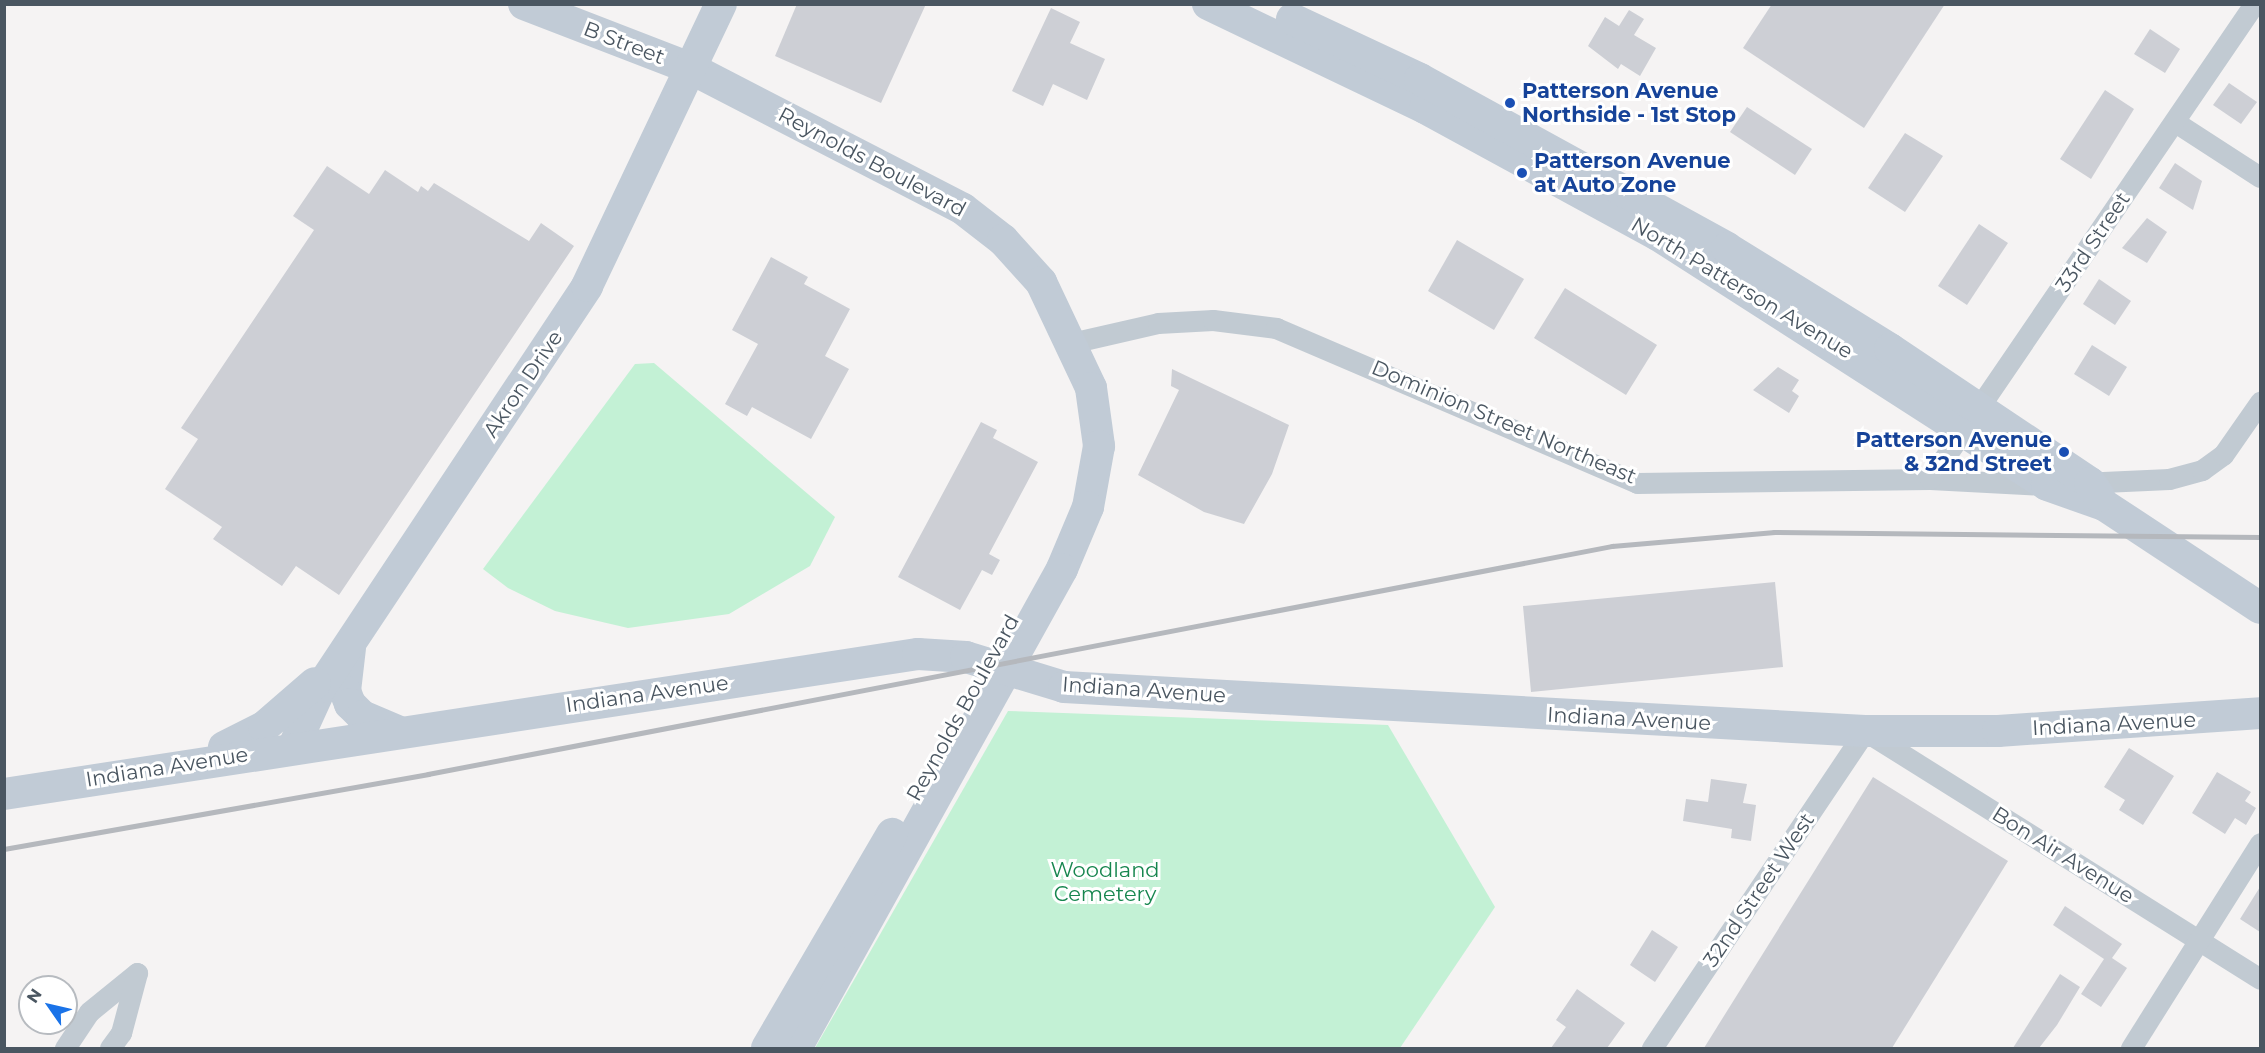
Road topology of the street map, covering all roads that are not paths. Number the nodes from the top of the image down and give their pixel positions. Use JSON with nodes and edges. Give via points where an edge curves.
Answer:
{"nodes":[{"id":1,"x":524,"y":4,"type":"edge"},
{"id":2,"x":721,"y":4,"type":"edge"},
{"id":3,"x":1208,"y":4,"type":"edge"},
{"id":4,"x":1262,"y":4,"type":"edge"},
{"id":5,"x":2254,"y":4,"type":"edge"},
{"id":6,"x":690,"y":68,"type":"junction"},
{"id":7,"x":2175,"y":122,"type":"junction"},
{"id":8,"x":2260,"y":177,"type":"edge"},
{"id":9,"x":1071,"y":343,"type":"junction"},
{"id":10,"x":2260,"y":402,"type":"edge"},
{"id":11,"x":1972,"y":419,"type":"junction"},
{"id":12,"x":1930,"y":479,"type":"junction"},
{"id":13,"x":2048,"y":485,"type":"junction"},
{"id":14,"x":2097,"y":494,"type":"junction"},
{"id":15,"x":2259,"y":609,"type":"edge"},
{"id":16,"x":345,"y":652,"type":"junction"},
{"id":17,"x":998,"y":668,"type":"junction"},
{"id":18,"x":2260,"y":713,"type":"edge"},
{"id":19,"x":398,"y":730,"type":"junction"},
{"id":20,"x":1865,"y":732,"type":"junction"},
{"id":21,"x":294,"y":746,"type":"junction"},
{"id":22,"x":174,"y":766,"type":"junction"},
{"id":23,"x":4,"y":794,"type":"edge"},
{"id":24,"x":2260,"y":843,"type":"edge"},
{"id":25,"x":2199,"y":940,"type":"junction"},
{"id":26,"x":2260,"y":979,"type":"edge"},
{"id":27,"x":66,"y":1048,"type":"edge"},
{"id":28,"x":110,"y":1048,"type":"edge"},
{"id":29,"x":767,"y":1048,"type":"edge"},
{"id":30,"x":795,"y":1048,"type":"edge"},
{"id":31,"x":1652,"y":1048,"type":"edge"},
{"id":32,"x":2131,"y":1048,"type":"edge"}],
"edges":[{"from":1,"to":6,"type":"main road","name":"B Street"},
{"from":2,"to":6,"type":"main road","name":"Akron Drive"},
{"from":3,"to":11,"type":"main road","name":"North Patterson Avenue","via":[[1367,79],[1583,192]]},
{"from":4,"to":11,"type":"main road","name":"North Patterson Avenue","via":[[1420,79],[1624,186],[1787,283]]},
{"from":5,"to":7,"type":"street","name":"33rd Street"},
{"from":6,"to":9,"type":"main road","name":"Reynolds Boulevard","via":[[963,209],[1026,263]]},
{"from":6,"to":16,"type":"main road","name":"Akron Drive","via":[[587,286]]},
{"from":7,"to":8,"type":"street"},
{"from":7,"to":11,"type":"street","name":"33rd Street"},
{"from":9,"to":12,"type":"street","name":"Dominion Street Northeast","via":[[1158,323],[1213,320],[1276,328],[1637,483]]},
{"from":9,"to":17,"type":"main road","name":"Reynolds Boulevard","via":[[1090,388],[1099,446],[1088,507]]},
{"from":10,"to":14,"type":"street","via":[[2223,455],[2202,470]]},
{"from":11,"to":12,"type":"street","name":"33rd Street"},
{"from":11,"to":13,"type":"main road","name":"North Patterson Avenue"},
{"from":11,"to":14,"type":"main road","name":"North Patterson Avenue"},
{"from":12,"to":13,"type":"street","name":"Dominion Street Northeast"},
{"from":13,"to":14,"type":"main road","name":"North Patterson Avenue"},
{"from":14,"to":15,"type":"main road","name":"North Patterson Avenue"},
{"from":16,"to":19,"type":"main road","via":[[345,691],[350,704],[362,716]]},
{"from":16,"to":21,"type":"main road","name":"Akron Drive"},
{"from":16,"to":22,"type":"main road","via":[[256,733]]},
{"from":17,"to":19,"type":"main road","name":"Indiana Avenue","via":[[918,654]]},
{"from":17,"to":20,"type":"main road","name":"Indiana Avenue","via":[[1064,687]]},
{"from":17,"to":29,"type":"main road","name":"Reynolds Boulevard"},
{"from":17,"to":30,"type":"main road","name":"Reynolds Boulevard"},
{"from":18,"to":20,"type":"main road","name":"Indiana Avenue","via":[[1998,731]]},
{"from":19,"to":21,"type":"main road","name":"Indiana Avenue"},
{"from":20,"to":25,"type":"street","name":"Bon Air Avenue"},
{"from":20,"to":31,"type":"street","name":"32nd Street West"},
{"from":21,"to":22,"type":"main road","name":"Indiana Avenue"},
{"from":22,"to":23,"type":"main road","name":"Indiana Avenue"},
{"from":24,"to":25,"type":"street"},
{"from":25,"to":26,"type":"street","name":"Bon Air Avenue"},
{"from":25,"to":32,"type":"street"},
{"from":27,"to":28,"type":"street","via":[[89,1012],[136,973],[121,1033]]}]}
